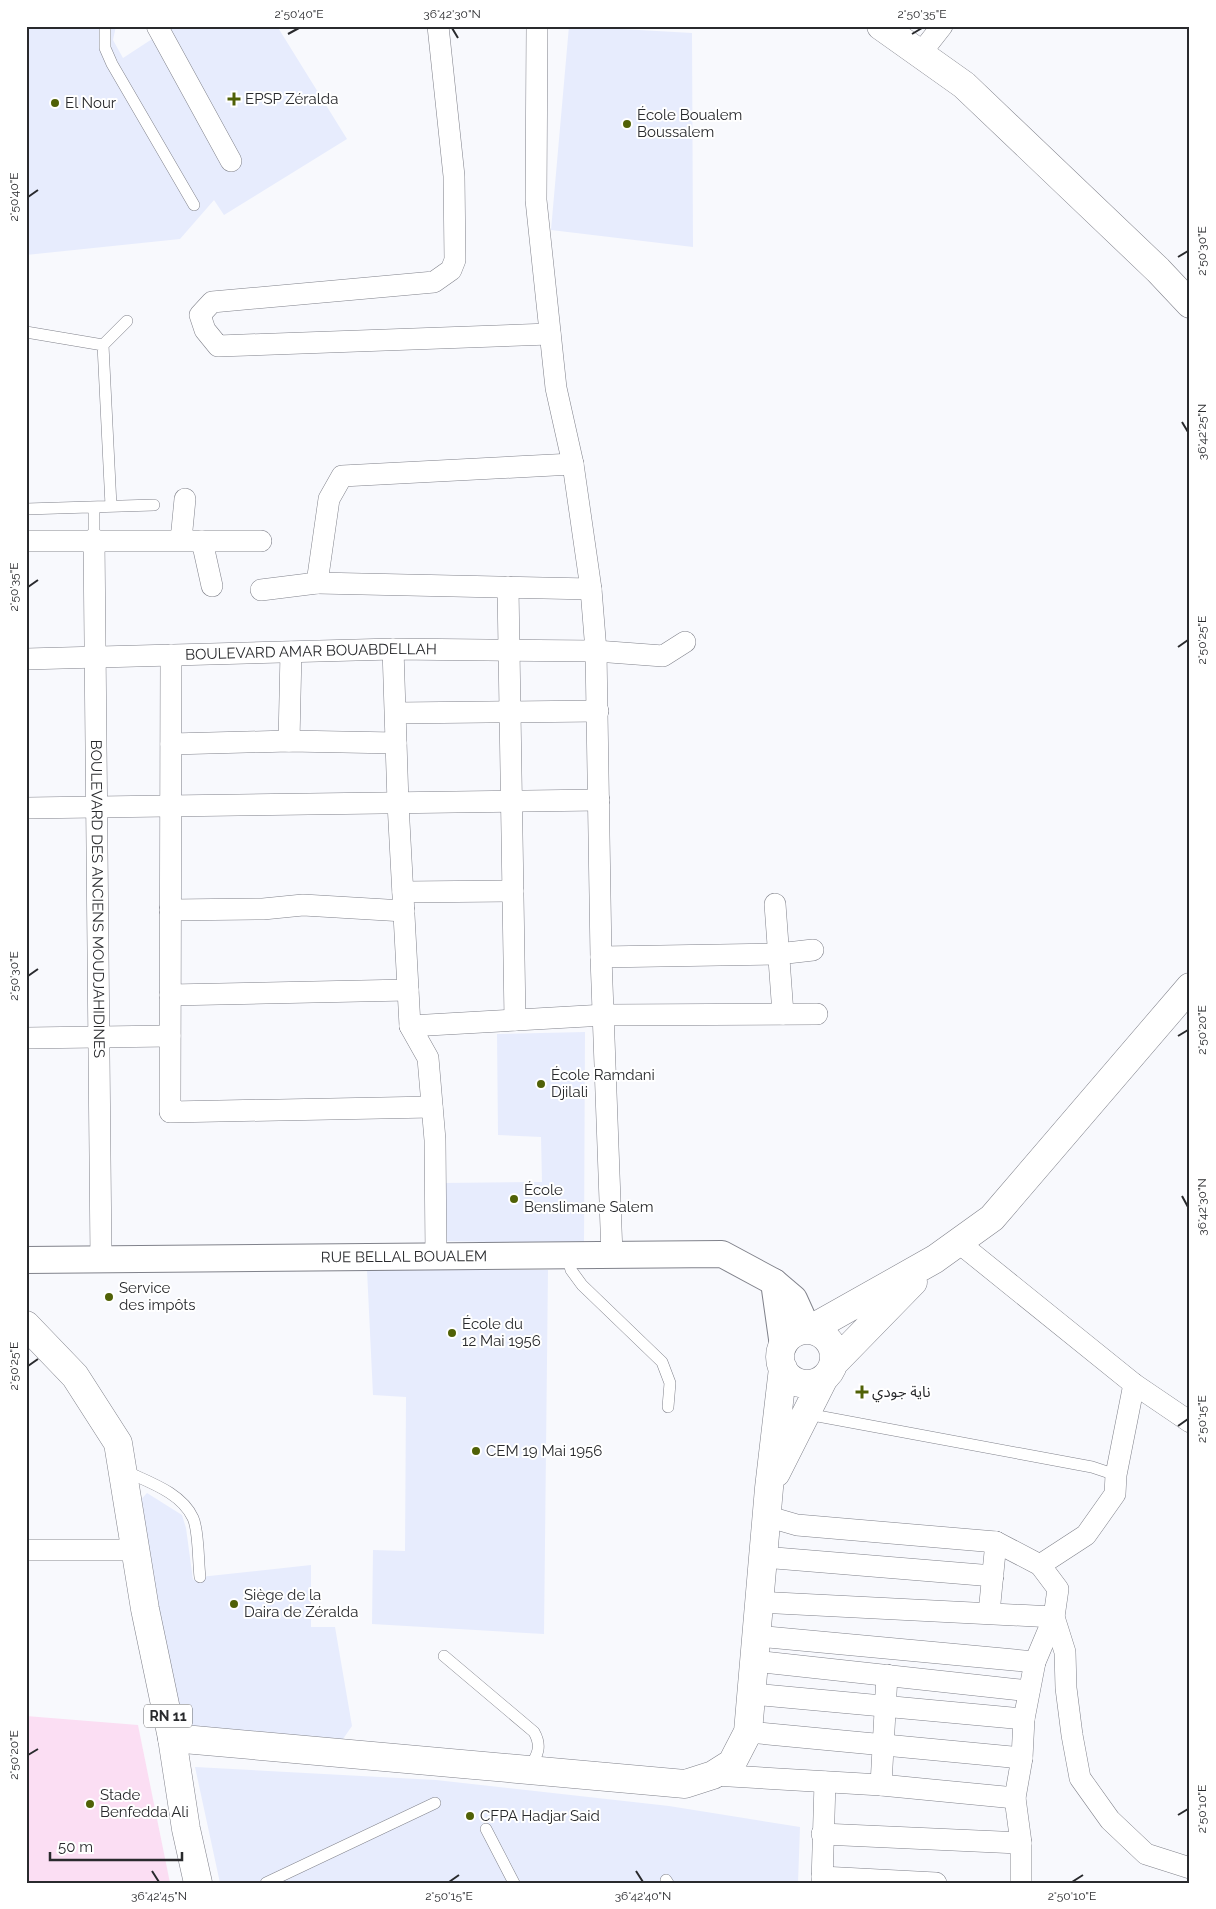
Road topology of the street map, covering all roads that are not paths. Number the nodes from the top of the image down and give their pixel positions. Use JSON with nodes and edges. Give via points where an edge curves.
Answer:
{"nodes":[{"id":1,"x":105,"y":26,"type":"edge"},
{"id":2,"x":157,"y":26,"type":"edge"},
{"id":3,"x":438,"y":26,"type":"edge"},
{"id":4,"x":538,"y":26,"type":"edge"},
{"id":5,"x":881,"y":26,"type":"edge"},
{"id":6,"x":942,"y":26,"type":"edge"},
{"id":7,"x":920,"y":54,"type":"junction"},
{"id":8,"x":232,"y":162,"type":"dead end"},
{"id":9,"x":194,"y":205,"type":"dead end"},
{"id":10,"x":1190,"y":304,"type":"edge"},
{"id":11,"x":127,"y":321,"type":"dead end"},
{"id":12,"x":26,"y":332,"type":"edge"},
{"id":13,"x":550,"y":334,"type":"junction"},
{"id":14,"x":103,"y":346,"type":"junction"},
{"id":15,"x":573,"y":464,"type":"junction"},
{"id":16,"x":185,"y":499,"type":"dead end"},
{"id":17,"x":154,"y":505,"type":"dead end"},
{"id":18,"x":111,"y":506,"type":"junction"},
{"id":19,"x":94,"y":507,"type":"junction"},
{"id":20,"x":26,"y":509,"type":"edge"},
{"id":21,"x":94,"y":539,"type":"junction"},
{"id":22,"x":181,"y":540,"type":"junction"},
{"id":23,"x":26,"y":541,"type":"edge"},
{"id":24,"x":202,"y":541,"type":"junction"},
{"id":25,"x":260,"y":541,"type":"dead end"},
{"id":26,"x":318,"y":583,"type":"junction"},
{"id":27,"x":212,"y":586,"type":"dead end"},
{"id":28,"x":508,"y":587,"type":"junction"},
{"id":29,"x":590,"y":589,"type":"junction"},
{"id":30,"x":261,"y":590,"type":"dead end"},
{"id":31,"x":685,"y":642,"type":"dead end"},
{"id":32,"x":393,"y":649,"type":"junction"},
{"id":33,"x":509,"y":650,"type":"junction"},
{"id":34,"x":596,"y":651,"type":"junction"},
{"id":35,"x":291,"y":652,"type":"junction"},
{"id":36,"x":171,"y":655,"type":"junction"},
{"id":37,"x":95,"y":657,"type":"junction"},
{"id":38,"x":26,"y":659,"type":"edge"},
{"id":39,"x":598,"y":711,"type":"junction"},
{"id":40,"x":511,"y":712,"type":"junction"},
{"id":41,"x":396,"y":713,"type":"junction"},
{"id":42,"x":289,"y":741,"type":"junction"},
{"id":43,"x":396,"y":743,"type":"junction"},
{"id":44,"x":171,"y":744,"type":"junction"},
{"id":45,"x":599,"y":800,"type":"junction"},
{"id":46,"x":511,"y":801,"type":"junction"},
{"id":47,"x":398,"y":803,"type":"junction"},
{"id":48,"x":170,"y":806,"type":"junction"},
{"id":49,"x":96,"y":807,"type":"junction"},
{"id":50,"x":26,"y":808,"type":"edge"},
{"id":51,"x":513,"y":891,"type":"junction"},
{"id":52,"x":403,"y":901,"type":"junction"},
{"id":53,"x":775,"y":904,"type":"dead end"},
{"id":54,"x":170,"y":910,"type":"junction"},
{"id":55,"x":813,"y":950,"type":"dead end"},
{"id":56,"x":778,"y":954,"type":"junction"},
{"id":57,"x":602,"y":957,"type":"junction"},
{"id":58,"x":1190,"y":987,"type":"edge"},
{"id":59,"x":408,"y":990,"type":"junction"},
{"id":60,"x":170,"y":995,"type":"junction"},
{"id":61,"x":783,"y":1014,"type":"junction"},
{"id":62,"x":817,"y":1014,"type":"dead end"},
{"id":63,"x":605,"y":1015,"type":"junction"},
{"id":64,"x":515,"y":1020,"type":"junction"},
{"id":65,"x":410,"y":1026,"type":"junction"},
{"id":66,"x":170,"y":1036,"type":"junction"},
{"id":67,"x":98,"y":1037,"type":"junction"},
{"id":68,"x":26,"y":1038,"type":"edge"},
{"id":69,"x":432,"y":1107,"type":"junction"},
{"id":70,"x":958,"y":1242,"type":"junction"},
{"id":71,"x":567,"y":1255,"type":"junction"},
{"id":72,"x":612,"y":1255,"type":"junction"},
{"id":73,"x":436,"y":1256,"type":"junction"},
{"id":74,"x":101,"y":1259,"type":"junction"},
{"id":75,"x":935,"y":1259,"type":"junction"},
{"id":76,"x":26,"y":1260,"type":"edge"},
{"id":77,"x":774,"y":1282,"type":"junction"},
{"id":78,"x":26,"y":1325,"type":"edge"},
{"id":79,"x":809,"y":1330,"type":"junction"},
{"id":80,"x":783,"y":1357,"type":"junction"},
{"id":81,"x":829,"y":1370,"type":"junction"},
{"id":82,"x":1134,"y":1384,"type":"junction"},
{"id":83,"x":668,"y":1407,"type":"dead end"},
{"id":84,"x":807,"y":1414,"type":"junction"},
{"id":85,"x":1190,"y":1422,"type":"edge"},
{"id":86,"x":122,"y":1470,"type":"junction"},
{"id":87,"x":1116,"y":1475,"type":"junction"},
{"id":88,"x":768,"y":1488,"type":"junction"},
{"id":89,"x":766,"y":1516,"type":"junction"},
{"id":90,"x":996,"y":1542,"type":"junction"},
{"id":91,"x":26,"y":1550,"type":"edge"},
{"id":92,"x":135,"y":1550,"type":"junction"},
{"id":93,"x":763,"y":1557,"type":"junction"},
{"id":94,"x":1040,"y":1565,"type":"junction"},
{"id":95,"x":993,"y":1576,"type":"junction"},
{"id":96,"x":200,"y":1577,"type":"dead end"},
{"id":97,"x":759,"y":1602,"type":"junction"},
{"id":98,"x":989,"y":1614,"type":"junction"},
{"id":99,"x":1054,"y":1617,"type":"junction"},
{"id":100,"x":755,"y":1648,"type":"junction"},
{"id":101,"x":444,"y":1656,"type":"dead end"},
{"id":102,"x":1035,"y":1662,"type":"junction"},
{"id":103,"x":887,"y":1675,"type":"junction"},
{"id":104,"x":1029,"y":1691,"type":"junction"},
{"id":105,"x":752,"y":1694,"type":"junction"},
{"id":106,"x":887,"y":1707,"type":"junction"},
{"id":107,"x":1024,"y":1719,"type":"junction"},
{"id":108,"x":748,"y":1732,"type":"junction"},
{"id":109,"x":172,"y":1738,"type":"junction"},
{"id":110,"x":884,"y":1744,"type":"junction"},
{"id":111,"x":1022,"y":1758,"type":"junction"},
{"id":112,"x":527,"y":1770,"type":"junction"},
{"id":113,"x":713,"y":1775,"type":"junction"},
{"id":114,"x":825,"y":1782,"type":"junction"},
{"id":115,"x":881,"y":1785,"type":"junction"},
{"id":116,"x":1015,"y":1798,"type":"junction"},
{"id":117,"x":435,"y":1803,"type":"dead end"},
{"id":118,"x":486,"y":1829,"type":"dead end"},
{"id":119,"x":822,"y":1834,"type":"junction"},
{"id":120,"x":1021,"y":1843,"type":"junction"},
{"id":121,"x":1190,"y":1868,"type":"edge"},
{"id":122,"x":284,"y":1879,"type":"edge"},
{"id":123,"x":822,"y":1880,"type":"edge"},
{"id":124,"x":198,"y":1883,"type":"edge"},
{"id":125,"x":266,"y":1883,"type":"edge"},
{"id":126,"x":514,"y":1883,"type":"edge"},
{"id":127,"x":936,"y":1883,"type":"edge"},
{"id":128,"x":1020,"y":1883,"type":"edge"}],
"edges":[{"from":1,"to":9,"type":"lane","via":[[105,48],[112,64]]},
{"from":2,"to":8,"type":"street"},
{"from":3,"to":13,"type":"street","via":[[454,176],[455,260],[451,270],[434,282],[212,302],[200,316],[205,330],[218,346]]},
{"from":4,"to":13,"type":"street","via":[[536,200]]},
{"from":5,"to":7,"type":"main road"},
{"from":6,"to":7,"type":"street"},
{"from":7,"to":10,"type":"main road","via":[[964,85]]},
{"from":11,"to":14,"type":"lane"},
{"from":12,"to":14,"type":"lane"},
{"from":13,"to":15,"type":"street","via":[[556,388]]},
{"from":14,"to":18,"type":"lane"},
{"from":15,"to":26,"type":"street","via":[[342,476],[329,499]]},
{"from":15,"to":29,"type":"street"},
{"from":16,"to":22,"type":"street"},
{"from":17,"to":18,"type":"lane"},
{"from":18,"to":19,"type":"lane"},
{"from":19,"to":20,"type":"lane"},
{"from":19,"to":21,"type":"lane"},
{"from":21,"to":22,"type":"street"},
{"from":21,"to":23,"type":"street"},
{"from":21,"to":37,"type":"street","name":"BOULEVARD DES ANCIENS MOUDJAHIDINES"},
{"from":22,"to":24,"type":"street"},
{"from":24,"to":25,"type":"street"},
{"from":24,"to":27,"type":"street"},
{"from":26,"to":28,"type":"street"},
{"from":26,"to":30,"type":"street"},
{"from":28,"to":29,"type":"street"},
{"from":28,"to":33,"type":"street"},
{"from":29,"to":34,"type":"street"},
{"from":31,"to":34,"type":"street","name":"BOULEVARD AMAR BOUABDELLAH","via":[[663,656]]},
{"from":32,"to":33,"type":"street","name":"BOULEVARD AMAR BOUABDELLAH"},
{"from":32,"to":35,"type":"street","name":"BOULEVARD AMAR BOUABDELLAH"},
{"from":32,"to":41,"type":"street"},
{"from":33,"to":34,"type":"street","name":"BOULEVARD AMAR BOUABDELLAH"},
{"from":33,"to":40,"type":"street"},
{"from":34,"to":39,"type":"street"},
{"from":35,"to":36,"type":"street","name":"BOULEVARD AMAR BOUABDELLAH"},
{"from":35,"to":42,"type":"street"},
{"from":36,"to":37,"type":"street","name":"BOULEVARD AMAR BOUABDELLAH"},
{"from":36,"to":44,"type":"street"},
{"from":37,"to":38,"type":"street","name":"BOULEVARD AMAR BOUABDELLAH"},
{"from":37,"to":49,"type":"street","name":"BOULEVARD DES ANCIENS MOUDJAHIDINES"},
{"from":39,"to":40,"type":"street"},
{"from":39,"to":45,"type":"street"},
{"from":40,"to":41,"type":"street"},
{"from":40,"to":46,"type":"street"},
{"from":41,"to":43,"type":"street"},
{"from":42,"to":43,"type":"street"},
{"from":42,"to":44,"type":"street"},
{"from":43,"to":47,"type":"street"},
{"from":44,"to":48,"type":"street"},
{"from":45,"to":46,"type":"street"},
{"from":45,"to":57,"type":"street"},
{"from":46,"to":47,"type":"street"},
{"from":46,"to":51,"type":"street"},
{"from":47,"to":48,"type":"street"},
{"from":47,"to":52,"type":"street"},
{"from":48,"to":49,"type":"street"},
{"from":48,"to":54,"type":"street"},
{"from":49,"to":50,"type":"street"},
{"from":49,"to":67,"type":"street","name":"BOULEVARD DES ANCIENS MOUDJAHIDINES"},
{"from":51,"to":52,"type":"street"},
{"from":51,"to":64,"type":"street"},
{"from":52,"to":54,"type":"street","via":[[263,909]]},
{"from":52,"to":59,"type":"street"},
{"from":53,"to":56,"type":"street"},
{"from":54,"to":60,"type":"street"},
{"from":55,"to":56,"type":"street"},
{"from":56,"to":57,"type":"street"},
{"from":56,"to":61,"type":"street"},
{"from":57,"to":63,"type":"street"},
{"from":58,"to":70,"type":"main road","via":[[992,1218]]},
{"from":59,"to":60,"type":"street"},
{"from":59,"to":65,"type":"street"},
{"from":60,"to":66,"type":"street"},
{"from":61,"to":62,"type":"street"},
{"from":61,"to":63,"type":"street"},
{"from":63,"to":64,"type":"street"},
{"from":63,"to":72,"type":"street"},
{"from":64,"to":65,"type":"street"},
{"from":65,"to":69,"type":"street","via":[[428,1058]]},
{"from":66,"to":67,"type":"street"},
{"from":66,"to":69,"type":"street","via":[[170,1112]]},
{"from":67,"to":68,"type":"street"},
{"from":67,"to":74,"type":"street","name":"BOULEVARD DES ANCIENS MOUDJAHIDINES"},
{"from":69,"to":73,"type":"street","via":[[436,1140]]},
{"from":70,"to":75,"type":"main road"},
{"from":70,"to":82,"type":"street"},
{"from":71,"to":72,"type":"street","name":"RUE BELLAL BOUALEM"},
{"from":71,"to":73,"type":"street","name":"RUE BELLAL BOUALEM"},
{"from":71,"to":83,"type":"lane","via":[[582,1285],[662,1362],[670,1383]]},
{"from":72,"to":77,"type":"street","name":"RUE BELLAL BOUALEM","via":[[722,1254]]},
{"from":73,"to":74,"type":"street","name":"RUE BELLAL BOUALEM"},
{"from":74,"to":76,"type":"street","name":"RUE BELLAL BOUALEM"},
{"from":75,"to":79,"type":"main road"},
{"from":75,"to":81,"type":"main road"},
{"from":77,"to":79,"type":"street","name":"RUE BELLAL BOUALEM","via":[[794,1299]]},
{"from":77,"to":80,"type":"street"},
{"from":78,"to":86,"type":"main road","number":"RN 11","via":[[76,1376],[118,1443]]},
{"from":79,"to":80,"type":"main road","via":[[794,1334]]},
{"from":79,"to":81,"type":"main road","via":[[826,1338],[831,1345]]},
{"from":80,"to":81,"type":"main road","via":[[788,1375],[801,1383],[817,1382]]},
{"from":80,"to":88,"type":"main road"},
{"from":81,"to":84,"type":"main road"},
{"from":82,"to":85,"type":"street"},
{"from":82,"to":87,"type":"street"},
{"from":84,"to":87,"type":"lane","via":[[1092,1467]]},
{"from":84,"to":88,"type":"main road"},
{"from":86,"to":92,"type":"main road","number":"RN 11"},
{"from":86,"to":96,"type":"lane","via":[[170,1493],[187,1508],[194,1520]]},
{"from":87,"to":94,"type":"street","via":[[1115,1494],[1086,1534]]},
{"from":88,"to":89,"type":"main road"},
{"from":89,"to":90,"type":"street","via":[[796,1525]]},
{"from":89,"to":93,"type":"main road"},
{"from":90,"to":94,"type":"street"},
{"from":90,"to":95,"type":"street"},
{"from":91,"to":92,"type":"street"},
{"from":92,"to":109,"type":"main road","number":"RN 11","via":[[144,1609]]},
{"from":93,"to":95,"type":"street"},
{"from":93,"to":97,"type":"main road"},
{"from":94,"to":99,"type":"street","via":[[1058,1589]]},
{"from":95,"to":98,"type":"street"},
{"from":97,"to":98,"type":"street"},
{"from":97,"to":100,"type":"main road"},
{"from":98,"to":99,"type":"street"},
{"from":99,"to":102,"type":"street"},
{"from":99,"to":121,"type":"street","via":[[1065,1652],[1066,1688],[1080,1778],[1110,1820],[1146,1854]]},
{"from":100,"to":102,"type":"street"},
{"from":100,"to":103,"type":"street"},
{"from":100,"to":105,"type":"main road"},
{"from":101,"to":112,"type":"lane","via":[[534,1732],[538,1739],[537,1756]]},
{"from":102,"to":104,"type":"street"},
{"from":103,"to":104,"type":"street"},
{"from":103,"to":106,"type":"street"},
{"from":104,"to":107,"type":"street"},
{"from":105,"to":106,"type":"street"},
{"from":105,"to":108,"type":"main road"},
{"from":106,"to":107,"type":"street"},
{"from":106,"to":110,"type":"street"},
{"from":107,"to":111,"type":"street"},
{"from":108,"to":110,"type":"street"},
{"from":108,"to":113,"type":"main road","via":[[732,1764]]},
{"from":109,"to":112,"type":"main road"},
{"from":109,"to":124,"type":"main road","number":"RN 11"},
{"from":110,"to":111,"type":"street"},
{"from":110,"to":115,"type":"street"},
{"from":111,"to":116,"type":"street"},
{"from":112,"to":113,"type":"main road","via":[[685,1784]]},
{"from":113,"to":114,"type":"street"},
{"from":114,"to":115,"type":"street"},
{"from":114,"to":119,"type":"street"},
{"from":115,"to":116,"type":"street"},
{"from":116,"to":120,"type":"street"},
{"from":117,"to":122,"type":"lane"},
{"from":118,"to":126,"type":"lane"},
{"from":119,"to":120,"type":"street"},
{"from":119,"to":123,"type":"street"},
{"from":120,"to":128,"type":"street"},
{"from":122,"to":125,"type":"lane"},
{"from":123,"to":127,"type":"street"}]}
